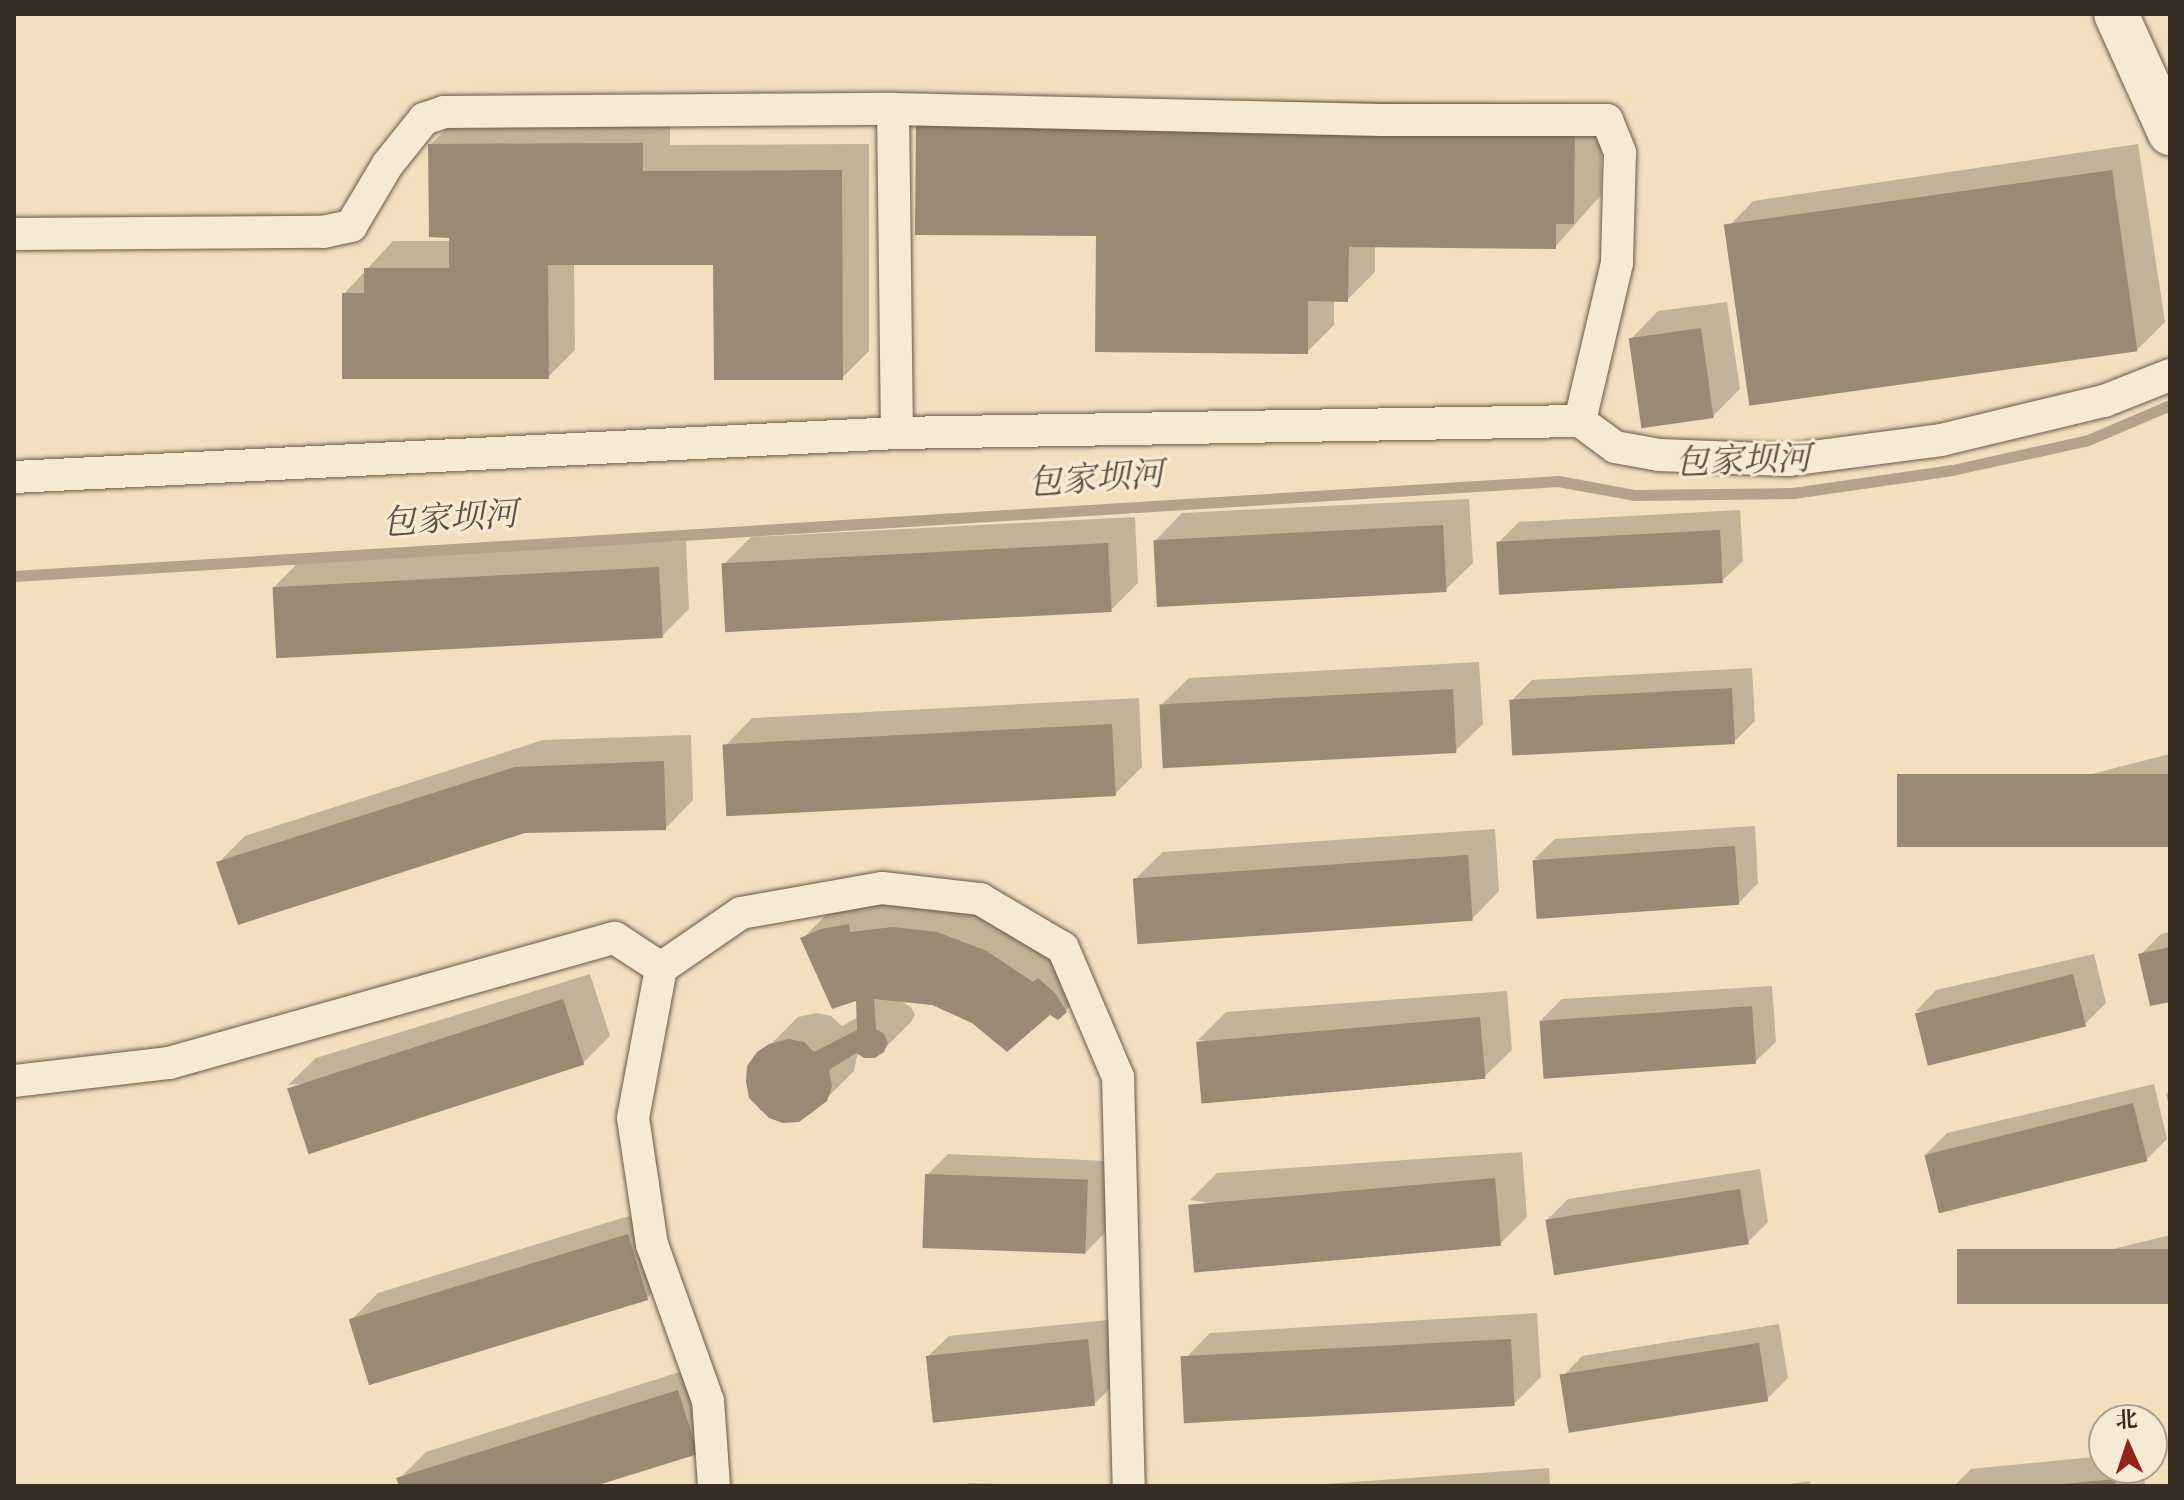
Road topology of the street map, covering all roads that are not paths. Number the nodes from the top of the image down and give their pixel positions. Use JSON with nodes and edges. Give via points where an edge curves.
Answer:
{"nodes":[{"id":1,"x":2116,"y":14,"type":"edge"},
{"id":2,"x":893,"y":109,"type":"junction"},
{"id":3,"x":2170,"y":133,"type":"edge"},
{"id":4,"x":14,"y":234,"type":"edge"},
{"id":5,"x":2170,"y":375,"type":"edge"},
{"id":6,"x":1580,"y":421,"type":"junction"},
{"id":7,"x":897,"y":433,"type":"junction"},
{"id":8,"x":14,"y":477,"type":"edge"},
{"id":9,"x":661,"y":968,"type":"junction"},
{"id":10,"x":14,"y":1081,"type":"edge"},
{"id":11,"x":714,"y":1486,"type":"edge"},
{"id":12,"x":1129,"y":1486,"type":"edge"}],
"edges":[{"from":1,"to":3,"type":"main road"},
{"from":2,"to":4,"type":"street","via":[[444,112],[424,119],[388,164],[351,226],[323,232]]},
{"from":2,"to":6,"type":"street","via":[[1607,120],[1620,153],[1617,263]]},
{"from":2,"to":7,"type":"street"},
{"from":5,"to":6,"type":"street","via":[[2104,401],[1941,440],[1789,460],[1659,455],[1615,447]]},
{"from":6,"to":7,"type":"street"},
{"from":7,"to":8,"type":"street"},
{"from":9,"to":10,"type":"street","via":[[615,938],[169,1063]]},
{"from":9,"to":11,"type":"street","via":[[633,1118],[652,1245],[708,1401]]},
{"from":9,"to":12,"type":"street","via":[[741,913],[882,888],[980,899],[1063,948],[1118,1077]]}]}
